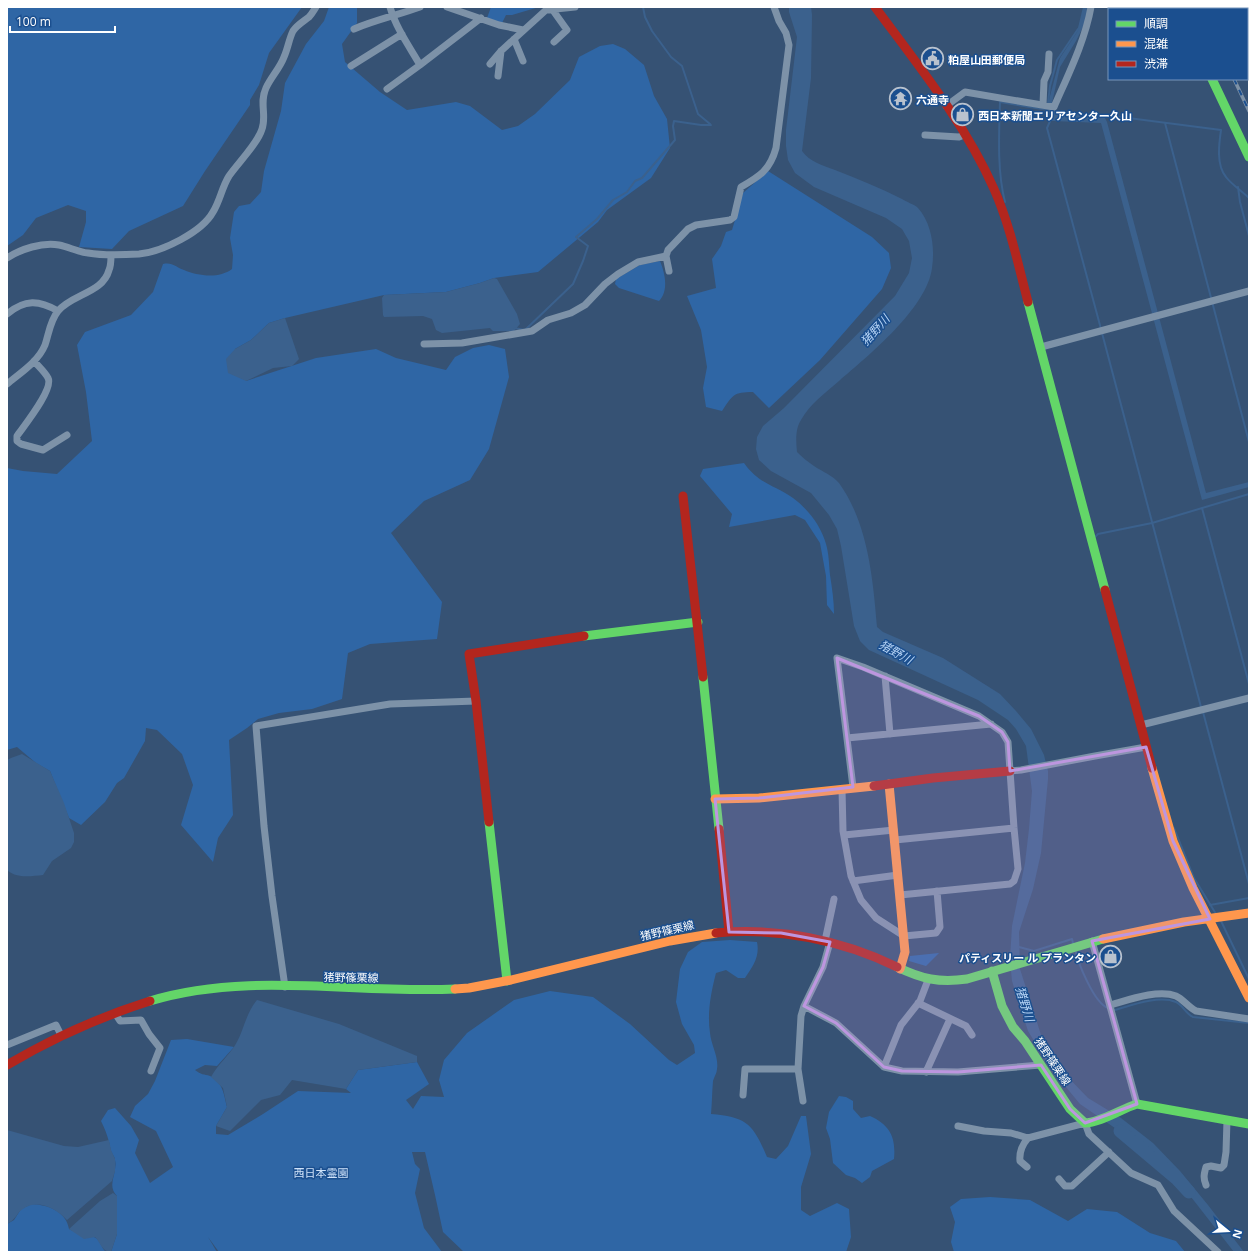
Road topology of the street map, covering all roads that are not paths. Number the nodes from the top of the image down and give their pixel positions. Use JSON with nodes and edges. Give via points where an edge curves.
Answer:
{"nodes":[{"id":1,"x":316,"y":7,"type":"edge"},
{"id":2,"x":390,"y":7,"type":"edge"},
{"id":3,"x":420,"y":7,"type":"edge"},
{"id":4,"x":447,"y":7,"type":"edge"},
{"id":5,"x":575,"y":7,"type":"edge"},
{"id":6,"x":774,"y":7,"type":"edge"},
{"id":7,"x":875,"y":7,"type":"edge"},
{"id":8,"x":1091,"y":7,"type":"edge"},
{"id":9,"x":552,"y":8,"type":"junction"},
{"id":10,"x":393,"y":17,"type":"junction"},
{"id":11,"x":481,"y":18,"type":"junction"},
{"id":12,"x":354,"y":29,"type":"dead end"},
{"id":13,"x":523,"y":30,"type":"junction"},
{"id":14,"x":402,"y":34,"type":"junction"},
{"id":15,"x":514,"y":39,"type":"junction"},
{"id":16,"x":554,"y":42,"type":"dead end"},
{"id":17,"x":501,"y":51,"type":"junction"},
{"id":18,"x":1049,"y":54,"type":"dead end"},
{"id":19,"x":523,"y":61,"type":"dead end"},
{"id":20,"x":490,"y":64,"type":"dead end"},
{"id":21,"x":420,"y":65,"type":"junction"},
{"id":22,"x":351,"y":66,"type":"dead end"},
{"id":23,"x":498,"y":76,"type":"dead end"},
{"id":24,"x":1212,"y":80,"type":"edge"},
{"id":25,"x":387,"y":89,"type":"dead end"},
{"id":26,"x":946,"y":106,"type":"junction"},
{"id":27,"x":1048,"y":106,"type":"junction"},
{"id":28,"x":925,"y":135,"type":"dead end"},
{"id":29,"x":964,"y":135,"type":"junction"},
{"id":30,"x":1249,"y":157,"type":"edge"},
{"id":31,"x":111,"y":255,"type":"junction"},
{"id":32,"x":666,"y":256,"type":"junction"},
{"id":33,"x":7,"y":258,"type":"edge"},
{"id":34,"x":669,"y":271,"type":"dead end"},
{"id":35,"x":1249,"y":291,"type":"edge"},
{"id":36,"x":58,"y":311,"type":"junction"},
{"id":37,"x":7,"y":314,"type":"edge"},
{"id":38,"x":424,"y":344,"type":"dead end"},
{"id":39,"x":1041,"y":346,"type":"junction"},
{"id":40,"x":34,"y":361,"type":"junction"},
{"id":41,"x":7,"y":384,"type":"edge"},
{"id":42,"x":67,"y":435,"type":"dead end"},
{"id":43,"x":683,"y":496,"type":"dead end"},
{"id":44,"x":698,"y":622,"type":"junction"},
{"id":45,"x":885,"y":676,"type":"junction"},
{"id":46,"x":1249,"y":698,"type":"edge"},
{"id":47,"x":476,"y":701,"type":"junction"},
{"id":48,"x":991,"y":724,"type":"junction"},
{"id":49,"x":1141,"y":726,"type":"junction"},
{"id":50,"x":890,"y":734,"type":"junction"},
{"id":51,"x":847,"y":738,"type":"junction"},
{"id":52,"x":1146,"y":747,"type":"junction"},
{"id":53,"x":1010,"y":771,"type":"junction"},
{"id":54,"x":889,"y":784,"type":"junction"},
{"id":55,"x":853,"y":787,"type":"junction"},
{"id":56,"x":842,"y":788,"type":"junction"},
{"id":57,"x":715,"y":799,"type":"junction"},
{"id":58,"x":1014,"y":828,"type":"junction"},
{"id":59,"x":894,"y":830,"type":"junction"},
{"id":60,"x":844,"y":835,"type":"junction"},
{"id":61,"x":895,"y":840,"type":"junction"},
{"id":62,"x":898,"y":875,"type":"junction"},
{"id":63,"x":853,"y":881,"type":"junction"},
{"id":64,"x":937,"y":891,"type":"junction"},
{"id":65,"x":900,"y":895,"type":"junction"},
{"id":66,"x":834,"y":899,"type":"dead end"},
{"id":67,"x":1249,"y":913,"type":"edge"},
{"id":68,"x":1210,"y":920,"type":"junction"},
{"id":69,"x":729,"y":932,"type":"junction"},
{"id":70,"x":904,"y":936,"type":"junction"},
{"id":71,"x":828,"y":941,"type":"junction"},
{"id":72,"x":1092,"y":941,"type":"junction"},
{"id":73,"x":900,"y":969,"type":"junction"},
{"id":74,"x":992,"y":971,"type":"junction"},
{"id":75,"x":928,"y":980,"type":"junction"},
{"id":76,"x":507,"y":981,"type":"junction"},
{"id":77,"x":285,"y":987,"type":"junction"},
{"id":78,"x":1249,"y":998,"type":"edge"},
{"id":79,"x":918,"y":1003,"type":"junction"},
{"id":80,"x":1110,"y":1005,"type":"junction"},
{"id":81,"x":804,"y":1006,"type":"junction"},
{"id":82,"x":115,"y":1013,"type":"junction"},
{"id":83,"x":950,"y":1019,"type":"junction"},
{"id":84,"x":1249,"y":1019,"type":"edge"},
{"id":85,"x":61,"y":1035,"type":"junction"},
{"id":86,"x":972,"y":1035,"type":"dead end"},
{"id":87,"x":7,"y":1045,"type":"edge"},
{"id":88,"x":7,"y":1065,"type":"edge"},
{"id":89,"x":1041,"y":1065,"type":"junction"},
{"id":90,"x":884,"y":1066,"type":"junction"},
{"id":91,"x":798,"y":1069,"type":"junction"},
{"id":92,"x":152,"y":1071,"type":"dead end"},
{"id":93,"x":926,"y":1072,"type":"junction"},
{"id":94,"x":743,"y":1095,"type":"dead end"},
{"id":95,"x":803,"y":1101,"type":"dead end"},
{"id":96,"x":1138,"y":1104,"type":"junction"},
{"id":97,"x":1227,"y":1120,"type":"junction"},
{"id":98,"x":1089,"y":1123,"type":"junction"},
{"id":99,"x":1249,"y":1124,"type":"edge"},
{"id":100,"x":958,"y":1126,"type":"dead end"},
{"id":101,"x":1028,"y":1138,"type":"junction"},
{"id":102,"x":1109,"y":1152,"type":"junction"},
{"id":103,"x":1027,"y":1168,"type":"dead end"},
{"id":104,"x":1058,"y":1178,"type":"dead end"},
{"id":105,"x":1206,"y":1185,"type":"dead end"},
{"id":106,"x":1218,"y":1252,"type":"edge"}],
"edges":[{"from":1,"to":31,"type":"street","via":[[294,30],[284,58],[262,97],[262,130],[228,177],[209,218],[192,232],[157,250]]},
{"from":2,"to":10,"type":"street"},
{"from":3,"to":10,"type":"street"},
{"from":4,"to":11,"type":"street"},
{"from":5,"to":9,"type":"street"},
{"from":6,"to":32,"type":"street","via":[[789,45],[773,160],[757,178],[741,187],[734,217],[688,229],[668,250]]},
{"from":7,"to":26,"type":"street"},
{"from":8,"to":27,"type":"street","via":[[1076,54]]},
{"from":9,"to":13,"type":"street","via":[[541,13]]},
{"from":9,"to":16,"type":"street","via":[[567,30]]},
{"from":10,"to":12,"type":"street"},
{"from":10,"to":14,"type":"street"},
{"from":11,"to":13,"type":"street"},
{"from":11,"to":21,"type":"street"},
{"from":13,"to":15,"type":"street"},
{"from":14,"to":21,"type":"street"},
{"from":14,"to":22,"type":"street"},
{"from":15,"to":17,"type":"street"},
{"from":15,"to":19,"type":"street"},
{"from":17,"to":20,"type":"street"},
{"from":17,"to":23,"type":"street"},
{"from":18,"to":27,"type":"street","via":[[1048,72],[1044,81]]},
{"from":21,"to":25,"type":"street"},
{"from":24,"to":30,"type":"street"},
{"from":26,"to":27,"type":"street","via":[[965,92]]},
{"from":26,"to":29,"type":"street"},
{"from":28,"to":29,"type":"street"},
{"from":29,"to":39,"type":"street","via":[[994,189]]},
{"from":31,"to":33,"type":"street","via":[[87,253],[49,244],[25,249]]},
{"from":31,"to":36,"type":"street","via":[[110,270],[104,282],[71,300]]},
{"from":32,"to":34,"type":"street"},
{"from":32,"to":38,"type":"street","via":[[638,262],[609,280],[585,305],[571,313],[548,320],[532,331],[462,343]]},
{"from":35,"to":39,"type":"street"},
{"from":36,"to":37,"type":"street","via":[[48,305],[33,302],[22,304]]},
{"from":36,"to":40,"type":"street","via":[[51,323],[45,345]]},
{"from":39,"to":49,"type":"street"},
{"from":40,"to":41,"type":"street"},
{"from":40,"to":42,"type":"street","via":[[48,377],[49,382],[44,399],[17,436],[17,441],[43,450]]},
{"from":43,"to":44,"type":"street"},
{"from":44,"to":47,"type":"street","via":[[567,638],[470,654]]},
{"from":44,"to":57,"type":"street"},
{"from":45,"to":48,"type":"street","via":[[979,716]]},
{"from":45,"to":50,"type":"street"},
{"from":45,"to":51,"type":"street","via":[[837,658]]},
{"from":46,"to":49,"type":"street"},
{"from":47,"to":76,"type":"street"},
{"from":47,"to":77,"type":"street","via":[[390,704],[256,726],[271,888]]},
{"from":48,"to":50,"type":"street"},
{"from":48,"to":53,"type":"street","via":[[1002,732],[1008,742]]},
{"from":49,"to":52,"type":"street"},
{"from":50,"to":51,"type":"street"},
{"from":51,"to":55,"type":"street"},
{"from":52,"to":53,"type":"street"},
{"from":52,"to":68,"type":"street","via":[[1173,842]]},
{"from":53,"to":54,"type":"street"},
{"from":53,"to":58,"type":"street"},
{"from":54,"to":55,"type":"street"},
{"from":54,"to":59,"type":"street"},
{"from":55,"to":56,"type":"street"},
{"from":56,"to":57,"type":"street","via":[[759,798]]},
{"from":56,"to":60,"type":"street"},
{"from":57,"to":69,"type":"street"},
{"from":58,"to":61,"type":"street"},
{"from":58,"to":64,"type":"street","via":[[1018,869],[1014,881],[1010,884]]},
{"from":59,"to":60,"type":"street"},
{"from":59,"to":61,"type":"street"},
{"from":60,"to":63,"type":"street"},
{"from":61,"to":62,"type":"street"},
{"from":62,"to":63,"type":"street"},
{"from":62,"to":65,"type":"street"},
{"from":63,"to":70,"type":"street","via":[[861,900],[876,918]]},
{"from":64,"to":65,"type":"street"},
{"from":64,"to":70,"type":"street","via":[[940,927],[936,932]]},
{"from":65,"to":70,"type":"street"},
{"from":66,"to":71,"type":"street"},
{"from":67,"to":68,"type":"street"},
{"from":68,"to":72,"type":"street","via":[[1184,922]]},
{"from":68,"to":78,"type":"street"},
{"from":69,"to":71,"type":"street","name":"猪野篠栗線","via":[[781,933]]},
{"from":69,"to":76,"type":"street","name":"猪野篠栗線","via":[[682,938]]},
{"from":70,"to":73,"type":"street","via":[[905,952]]},
{"from":71,"to":73,"type":"street","name":"猪野篠栗線"},
{"from":71,"to":81,"type":"street","via":[[823,966]]},
{"from":72,"to":74,"type":"street"},
{"from":72,"to":80,"type":"street"},
{"from":73,"to":75,"type":"street","name":"猪野篠栗線"},
{"from":74,"to":75,"type":"street","name":"猪野篠栗線","via":[[958,981]]},
{"from":74,"to":89,"type":"street","name":"猪野篠栗線","via":[[1002,1006],[1013,1027]]},
{"from":75,"to":79,"type":"street"},
{"from":76,"to":77,"type":"street","name":"猪野篠栗線","via":[[437,990]]},
{"from":77,"to":82,"type":"street","name":"猪野篠栗線","via":[[214,988],[175,995]]},
{"from":79,"to":83,"type":"street"},
{"from":79,"to":90,"type":"street","via":[[901,1025]]},
{"from":80,"to":84,"type":"street","via":[[1149,995],[1168,994],[1196,1011]]},
{"from":80,"to":96,"type":"street"},
{"from":81,"to":90,"type":"street","via":[[836,1023]]},
{"from":81,"to":91,"type":"street","via":[[801,1016]]},
{"from":82,"to":85,"type":"street","name":"猪野篠栗線"},
{"from":82,"to":92,"type":"street","via":[[120,1021],[141,1020],[160,1048]]},
{"from":83,"to":86,"type":"street","via":[[966,1026]]},
{"from":83,"to":93,"type":"street"},
{"from":85,"to":87,"type":"street","via":[[56,1025]]},
{"from":85,"to":88,"type":"street","name":"猪野篠栗線"},
{"from":89,"to":93,"type":"street","via":[[964,1072]]},
{"from":89,"to":98,"type":"street","name":"猪野篠栗線","via":[[1070,1109]]},
{"from":90,"to":93,"type":"street","via":[[902,1071]]},
{"from":91,"to":94,"type":"street","via":[[746,1069]]},
{"from":91,"to":95,"type":"street"},
{"from":96,"to":97,"type":"street"},
{"from":96,"to":98,"type":"street"},
{"from":97,"to":99,"type":"street"},
{"from":97,"to":105,"type":"street","via":[[1224,1166],[1206,1167],[1203,1180]]},
{"from":98,"to":101,"type":"street"},
{"from":98,"to":102,"type":"street","via":[[1089,1134]]},
{"from":100,"to":101,"type":"street","via":[[984,1132],[1011,1133]]},
{"from":101,"to":103,"type":"street","via":[[1019,1155],[1020,1161]]},
{"from":102,"to":104,"type":"street","via":[[1072,1186],[1065,1186]]},
{"from":102,"to":106,"type":"street","via":[[1131,1173],[1158,1185],[1174,1211]]}]}
